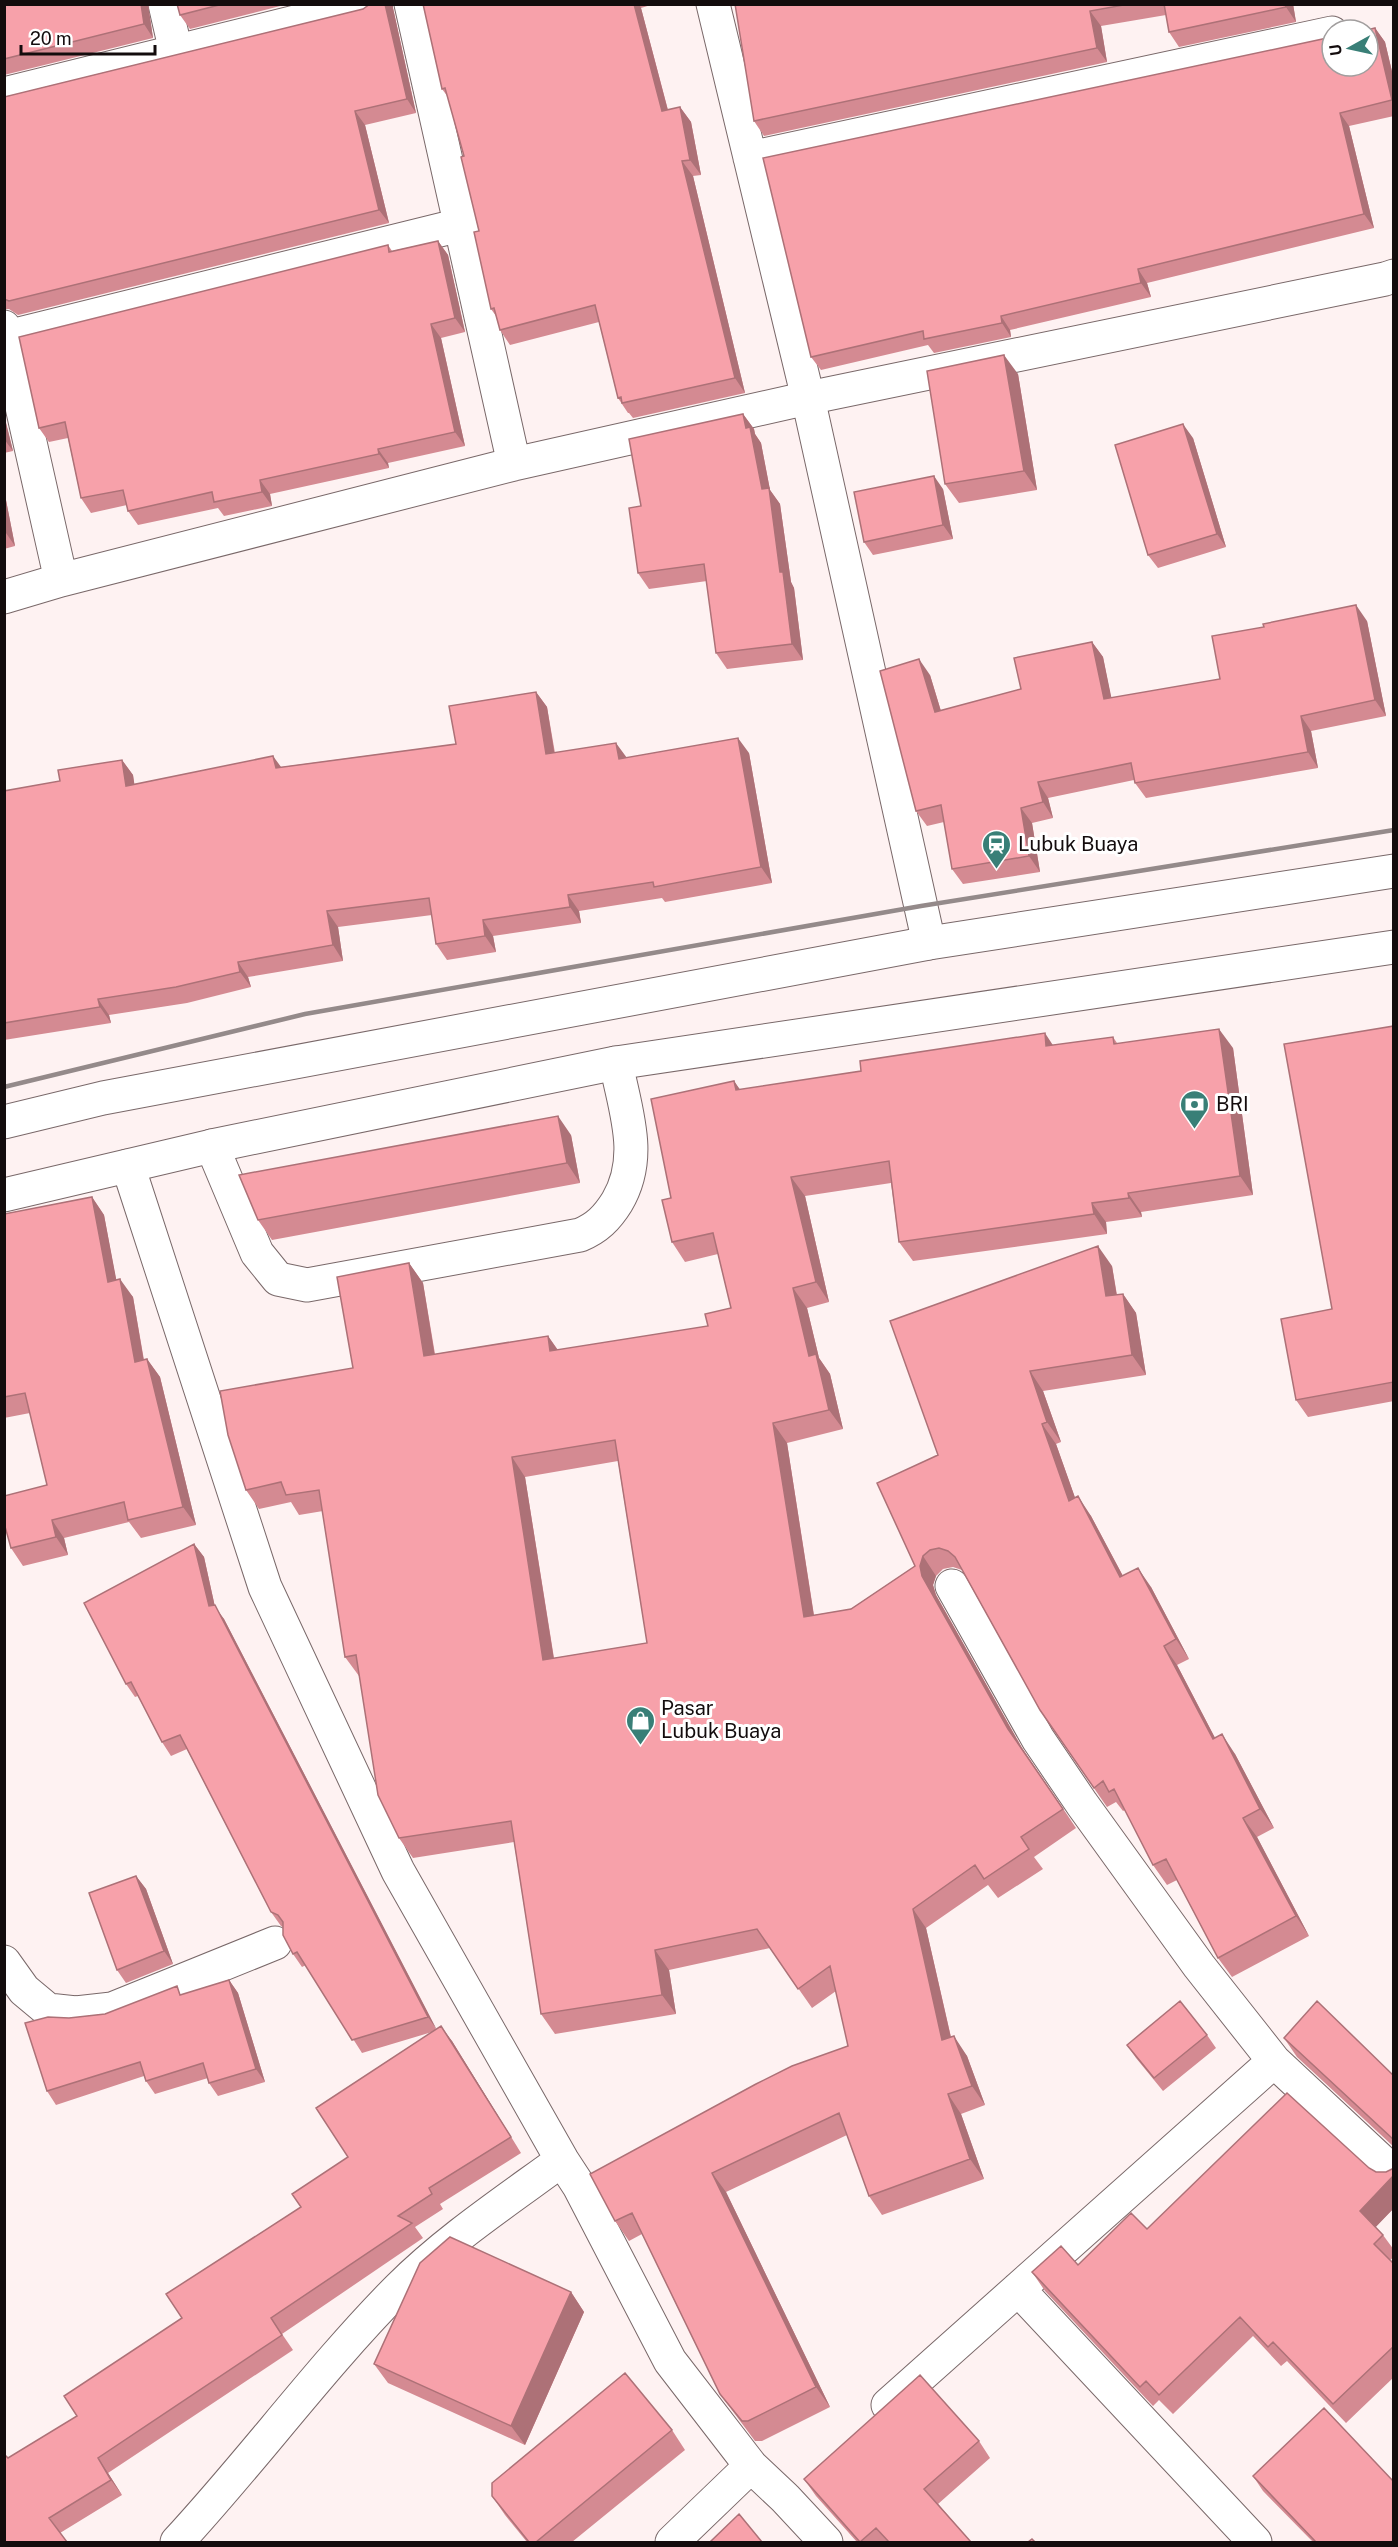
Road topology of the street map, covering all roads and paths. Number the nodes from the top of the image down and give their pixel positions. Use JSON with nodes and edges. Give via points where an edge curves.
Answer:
{"nodes":[{"id":1,"x":165,"y":4,"type":"edge"},
{"id":2,"x":368,"y":4,"type":"edge"},
{"id":3,"x":411,"y":4,"type":"edge"},
{"id":4,"x":713,"y":4,"type":"edge"},
{"id":5,"x":1320,"y":35,"type":"edge"},
{"id":6,"x":176,"y":52,"type":"junction"},
{"id":7,"x":4,"y":94,"type":"edge"},
{"id":8,"x":750,"y":158,"type":"junction"},
{"id":9,"x":460,"y":225,"type":"junction"},
{"id":10,"x":1389,"y":278,"type":"edge"},
{"id":11,"x":6,"y":332,"type":"edge"},
{"id":12,"x":808,"y":398,"type":"junction"},
{"id":13,"x":514,"y":465,"type":"junction"},
{"id":14,"x":61,"y":580,"type":"junction"},
{"id":15,"x":4,"y":597,"type":"edge"},
{"id":16,"x":1394,"y":871,"type":"edge"},
{"id":17,"x":929,"y":943,"type":"junction"},
{"id":18,"x":1394,"y":946,"type":"edge"},
{"id":19,"x":616,"y":1063,"type":"junction"},
{"id":20,"x":4,"y":1122,"type":"edge"},
{"id":21,"x":212,"y":1146,"type":"junction"},
{"id":22,"x":128,"y":1166,"type":"junction"},
{"id":23,"x":4,"y":1195,"type":"edge"},
{"id":24,"x":952,"y":1586,"type":"edge"},
{"id":25,"x":276,"y":1943,"type":"dead end"},
{"id":26,"x":4,"y":1962,"type":"edge"},
{"id":27,"x":1274,"y":2061,"type":"junction"},
{"id":28,"x":610,"y":2169,"type":"edge"},
{"id":29,"x":570,"y":2173,"type":"junction"},
{"id":30,"x":1394,"y":2173,"type":"edge"},
{"id":31,"x":1018,"y":2289,"type":"junction"},
{"id":32,"x":862,"y":2428,"type":"edge"},
{"id":33,"x":751,"y":2466,"type":"junction"},
{"id":34,"x":811,"y":2474,"type":"edge"},
{"id":35,"x":785,"y":2498,"type":"junction"},
{"id":36,"x":177,"y":2542,"type":"edge"},
{"id":37,"x":672,"y":2542,"type":"edge"},
{"id":38,"x":826,"y":2542,"type":"edge"},
{"id":39,"x":1255,"y":2542,"type":"edge"}],
"edges":[{"from":1,"to":6,"type":"main road"},
{"from":2,"to":6,"type":"main road"},
{"from":3,"to":9,"type":"main road"},
{"from":4,"to":8,"type":"main road"},
{"from":5,"to":8,"type":"main road"},
{"from":6,"to":7,"type":"main road"},
{"from":8,"to":12,"type":"main road"},
{"from":9,"to":11,"type":"main road"},
{"from":9,"to":13,"type":"main road"},
{"from":10,"to":12,"type":"main road"},
{"from":11,"to":14,"type":"main road"},
{"from":12,"to":13,"type":"main road"},
{"from":12,"to":17,"type":"main road"},
{"from":13,"to":14,"type":"main road"},
{"from":14,"to":15,"type":"main road"},
{"from":16,"to":17,"type":"main road"},
{"from":17,"to":20,"type":"main road","via":[[114,1095]]},
{"from":18,"to":19,"type":"main road"},
{"from":19,"to":21,"type":"main road"},
{"from":19,"to":21,"type":"main road","via":[[633,1146],[628,1184],[609,1215],[593,1230],[580,1235],[307,1285],[278,1279],[257,1253]]},
{"from":21,"to":22,"type":"main road"},
{"from":22,"to":23,"type":"main road"},
{"from":22,"to":29,"type":"main road","via":[[265,1587],[398,1871]]},
{"from":24,"to":27,"type":"main road","via":[[1038,1739],[1082,1804],[1198,1966]]},
{"from":25,"to":26,"type":"main road","via":[[112,2009],[76,2013],[48,2010],[24,1990]]},
{"from":27,"to":30,"type":"main road"},
{"from":27,"to":31,"type":"main road"},
{"from":28,"to":29,"type":"main road"},
{"from":29,"to":33,"type":"main road","via":[[670,2361]]},
{"from":29,"to":36,"type":"main road","via":[[446,2246],[399,2288]]},
{"from":31,"to":32,"type":"main road"},
{"from":31,"to":39,"type":"main road"},
{"from":33,"to":35,"type":"main road"},
{"from":33,"to":37,"type":"main road"},
{"from":34,"to":35,"type":"main road"},
{"from":35,"to":38,"type":"main road"}]}
